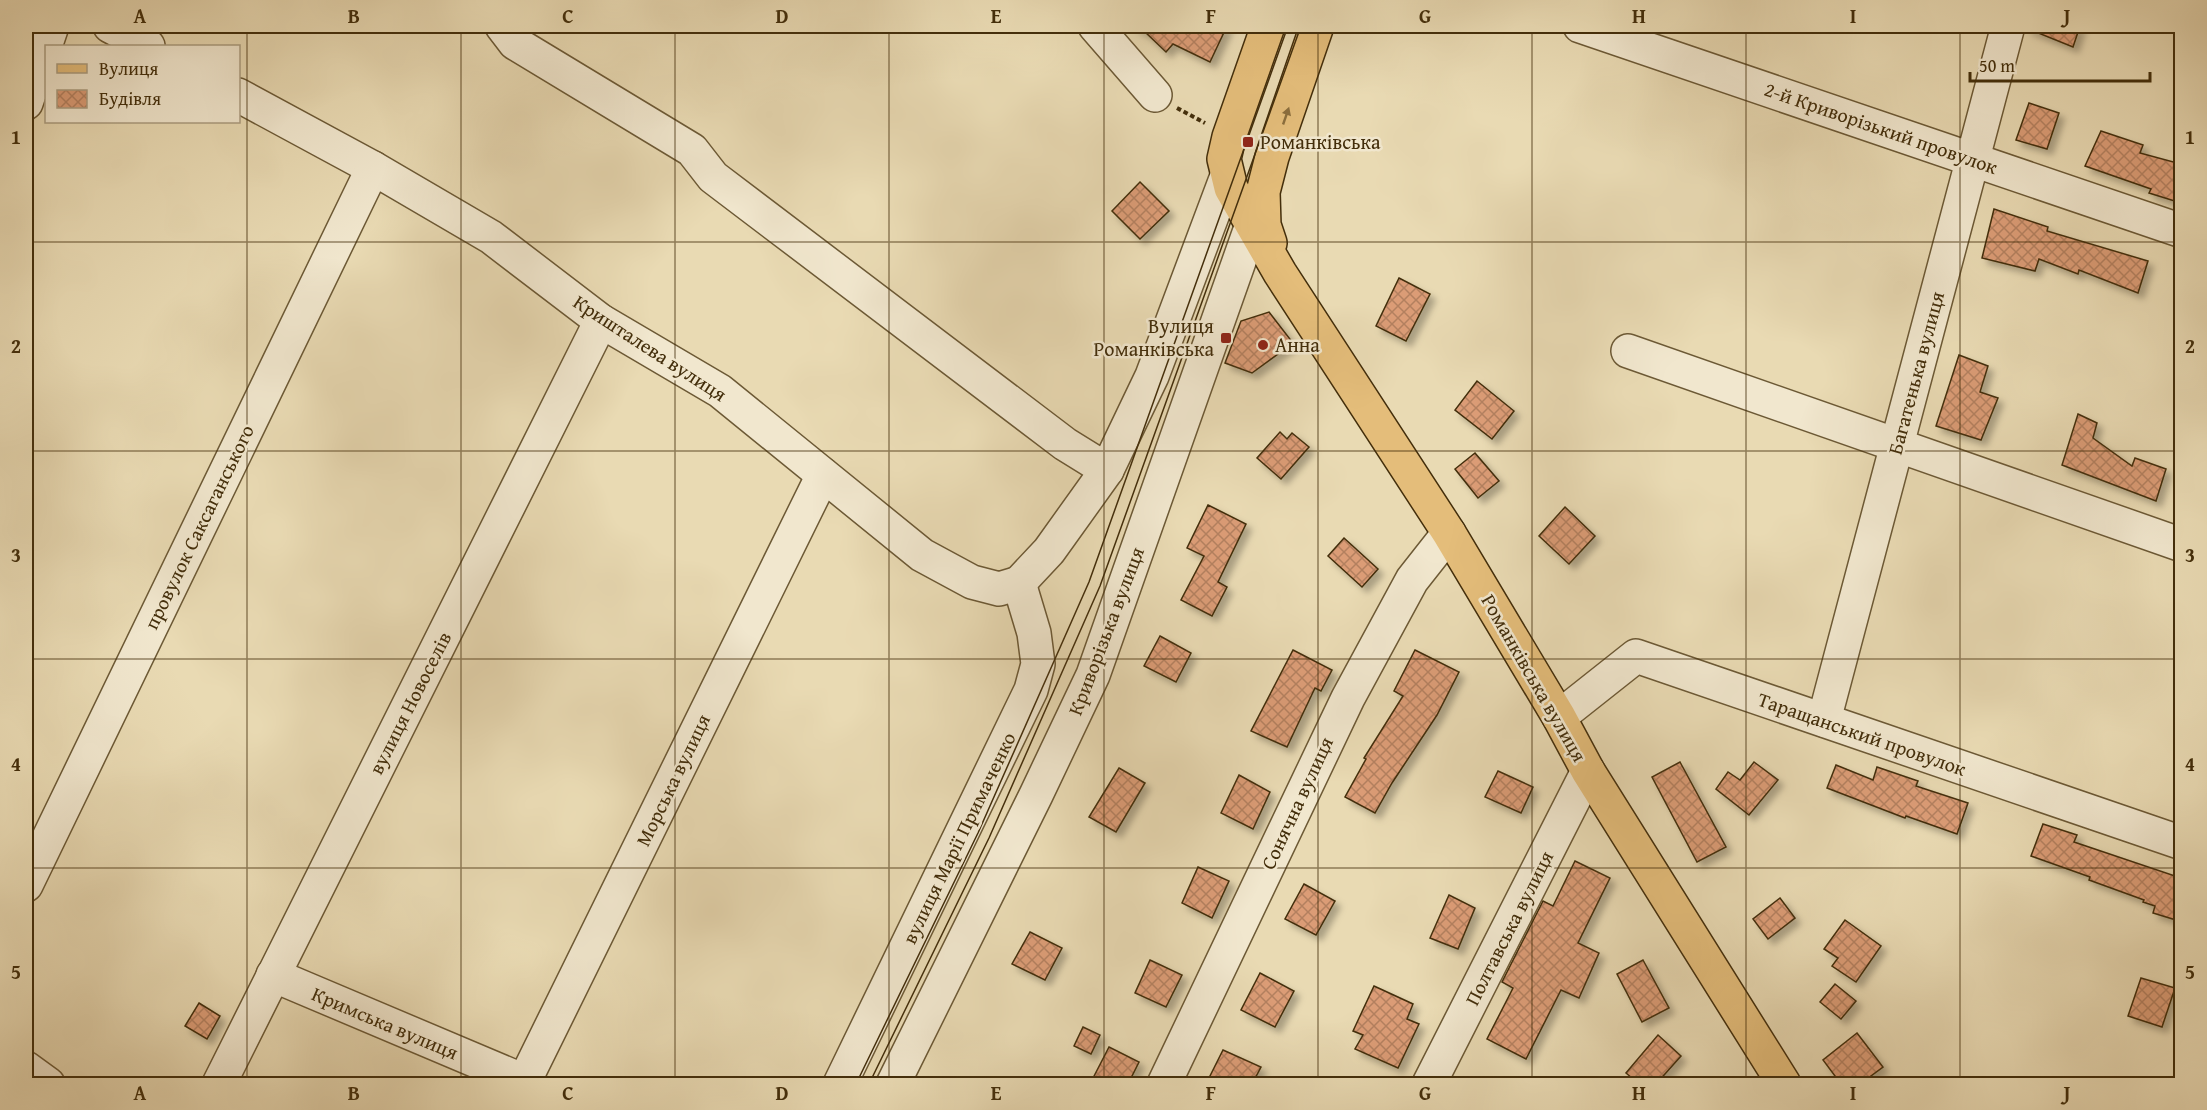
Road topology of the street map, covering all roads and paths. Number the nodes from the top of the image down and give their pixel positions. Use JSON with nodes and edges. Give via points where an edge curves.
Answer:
{"nodes":[{"id":1,"x":52,"y":26,"type":"edge"},
{"id":2,"x":110,"y":26,"type":"edge"},
{"id":3,"x":502,"y":26,"type":"edge"},
{"id":4,"x":1095,"y":26,"type":"edge"},
{"id":5,"x":1268,"y":26,"type":"edge"},
{"id":6,"x":1317,"y":26,"type":"edge"},
{"id":7,"x":1580,"y":26,"type":"edge"},
{"id":8,"x":2008,"y":26,"type":"edge"},
{"id":9,"x":46,"y":45,"type":"edge"},
{"id":10,"x":146,"y":45,"type":"edge"},
{"id":11,"x":45,"y":47,"type":"edge"},
{"id":12,"x":1155,"y":95,"type":"joint"},
{"id":13,"x":240,"y":96,"type":"edge"},
{"id":14,"x":26,"y":104,"type":"edge"},
{"id":15,"x":1229,"y":137,"type":"junction"},
{"id":16,"x":1973,"y":158,"type":"junction"},
{"id":17,"x":373,"y":168,"type":"junction"},
{"id":18,"x":1227,"y":176,"type":"junction"},
{"id":19,"x":1263,"y":192,"type":"junction"},
{"id":20,"x":1252,"y":226,"type":"junction"},
{"id":21,"x":2181,"y":231,"type":"edge"},
{"id":22,"x":1280,"y":273,"type":"junction"},
{"id":23,"x":601,"y":321,"type":"junction"},
{"id":24,"x":1628,"y":351,"type":"dead end"},
{"id":25,"x":1897,"y":445,"type":"junction"},
{"id":26,"x":1107,"y":470,"type":"junction"},
{"id":27,"x":823,"y":475,"type":"junction"},
{"id":28,"x":1449,"y":533,"type":"junction"},
{"id":29,"x":2181,"y":545,"type":"edge"},
{"id":30,"x":1019,"y":583,"type":"junction"},
{"id":31,"x":1559,"y":717,"type":"junction"},
{"id":32,"x":1824,"y":720,"type":"junction"},
{"id":33,"x":1588,"y":771,"type":"junction"},
{"id":34,"x":2181,"y":843,"type":"edge"},
{"id":35,"x":26,"y":885,"type":"edge"},
{"id":36,"x":273,"y":975,"type":"junction"},
{"id":37,"x":26,"y":1068,"type":"edge"},
{"id":38,"x":48,"y":1084,"type":"edge"},
{"id":39,"x":219,"y":1084,"type":"edge"},
{"id":40,"x":526,"y":1084,"type":"edge"},
{"id":41,"x":840,"y":1084,"type":"edge"},
{"id":42,"x":893,"y":1084,"type":"edge"},
{"id":43,"x":1164,"y":1084,"type":"edge"},
{"id":44,"x":1429,"y":1084,"type":"edge"},
{"id":45,"x":1784,"y":1084,"type":"edge"}],
"edges":[{"from":1,"to":9,"type":"street"},
{"from":2,"to":10,"type":"street"},
{"from":3,"to":26,"type":"street","via":[[515,42],[692,150],[712,177],[1065,444]]},
{"from":4,"to":12,"type":"street"},
{"from":5,"to":15,"type":"main road"},
{"from":19,"to":6,"type":"main road","name":"Криворізька вулиця","one_way":true},
{"from":7,"to":16,"type":"street","name":"2-й Криворізький провулок"},
{"from":8,"to":16,"type":"street","name":"Багатенька вулиця"},
{"from":11,"to":14,"type":"street"},
{"from":12,"to":15,"type":"path"},
{"from":13,"to":17,"type":"street","name":"Кришталева вулиця"},
{"from":15,"to":18,"type":"main road","via":[[1224,159]]},
{"from":16,"to":21,"type":"street","name":"2-й Криворізький провулок"},
{"from":16,"to":25,"type":"street","name":"Багатенька вулиця"},
{"from":17,"to":23,"type":"street","name":"Кришталева вулиця","via":[[491,237]]},
{"from":17,"to":35,"type":"street","name":"провулок Саксаганського"},
{"from":18,"to":20,"type":"main road"},
{"from":18,"to":26,"type":"street","via":[[1152,376]]},
{"from":19,"to":20,"type":"street","name":"Криворізька вулиця"},
{"from":19,"to":22,"type":"main road","name":"Криворізька вулиця","via":[[1264,225]]},
{"from":20,"to":22,"type":"main road"},
{"from":20,"to":42,"type":"street","name":"Криворізька вулиця","via":[[1093,675]]},
{"from":22,"to":28,"type":"main road","name":"Романківська вулиця"},
{"from":23,"to":27,"type":"street","name":"Кришталева вулиця","via":[[720,391]]},
{"from":23,"to":36,"type":"street","name":"вулиця Новоселів"},
{"from":24,"to":25,"type":"street"},
{"from":25,"to":29,"type":"street"},
{"from":25,"to":32,"type":"street","name":"Багатенька вулиця"},
{"from":26,"to":30,"type":"street","via":[[1048,551]]},
{"from":27,"to":30,"type":"street","name":"Кришталева вулиця","via":[[922,555],[972,582],[999,589]]},
{"from":27,"to":40,"type":"street","name":"Морська вулиця"},
{"from":28,"to":31,"type":"main road","name":"Романківська вулиця"},
{"from":28,"to":43,"type":"street","name":"Сонячна вулиця","via":[[1412,580],[1348,698]]},
{"from":30,"to":41,"type":"street","name":"вулиця Марії Примаченко","via":[[1034,633],[1038,664],[1031,690]]},
{"from":31,"to":32,"type":"street","name":"Таращанський провулок","via":[[1636,656]]},
{"from":31,"to":33,"type":"main road","name":"Романківська вулиця"},
{"from":32,"to":34,"type":"street","name":"Таращанський провулок"},
{"from":33,"to":44,"type":"street","name":"Полтавська вулиця"},
{"from":33,"to":45,"type":"main road","name":"Романківська вулиця"},
{"from":36,"to":39,"type":"street","name":"вулиця Новоселів"},
{"from":36,"to":40,"type":"street","name":"Кримська вулиця"},
{"from":37,"to":38,"type":"street"}]}
